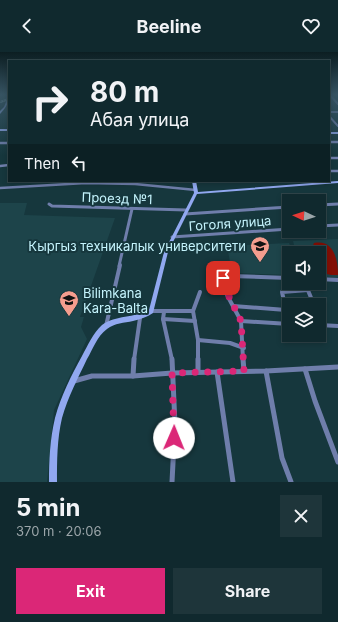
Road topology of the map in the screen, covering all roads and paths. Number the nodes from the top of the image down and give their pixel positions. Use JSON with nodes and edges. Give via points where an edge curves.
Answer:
{"nodes":[{"id":1,"x":330,"y":117,"type":"edge"},
{"id":2,"x":330,"y":123,"type":"edge"},
{"id":3,"x":335,"y":123,"type":"junction"},
{"id":4,"x":338,"y":126,"type":"edge"},
{"id":5,"x":194,"y":182,"type":"edge"},
{"id":6,"x":338,"y":182,"type":"edge"},
{"id":7,"x":0,"y":188,"type":"edge"},
{"id":8,"x":196,"y":192,"type":"junction"},
{"id":9,"x":49,"y":204,"type":"dead end"},
{"id":10,"x":338,"y":204,"type":"edge"},
{"id":11,"x":326,"y":205,"type":"edge"},
{"id":12,"x":282,"y":208,"type":"edge"},
{"id":13,"x":132,"y":209,"type":"junction"},
{"id":14,"x":185,"y":212,"type":"junction"},
{"id":15,"x":338,"y":225,"type":"edge"},
{"id":16,"x":326,"y":226,"type":"edge"},
{"id":17,"x":282,"y":230,"type":"edge"},
{"id":18,"x":172,"y":238,"type":"junction"},
{"id":19,"x":282,"y":278,"type":"edge"},
{"id":20,"x":326,"y":279,"type":"edge"},
{"id":21,"x":338,"y":280,"type":"edge"},
{"id":22,"x":308,"y":290,"type":"joint"},
{"id":23,"x":200,"y":292,"type":"dead end"},
{"id":24,"x":283,"y":298,"type":"edge"},
{"id":25,"x":311,"y":298,"type":"edge"},
{"id":26,"x":233,"y":306,"type":"junction"},
{"id":27,"x":282,"y":310,"type":"edge"},
{"id":28,"x":151,"y":311,"type":"junction"},
{"id":29,"x":194,"y":311,"type":"junction"},
{"id":30,"x":164,"y":312,"type":"junction"},
{"id":31,"x":140,"y":318,"type":"junction"},
{"id":32,"x":163,"y":319,"type":"junction"},
{"id":33,"x":195,"y":321,"type":"junction"},
{"id":34,"x":241,"y":321,"type":"junction"},
{"id":35,"x":282,"y":324,"type":"edge"},
{"id":36,"x":326,"y":325,"type":"edge"},
{"id":37,"x":106,"y":326,"type":"junction"},
{"id":38,"x":338,"y":326,"type":"edge"},
{"id":39,"x":198,"y":340,"type":"junction"},
{"id":40,"x":244,"y":348,"type":"junction"},
{"id":41,"x":338,"y":366,"type":"edge"},
{"id":42,"x":305,"y":369,"type":"junction"},
{"id":43,"x":244,"y":371,"type":"junction"},
{"id":44,"x":266,"y":371,"type":"junction"},
{"id":45,"x":198,"y":372,"type":"junction"},
{"id":46,"x":217,"y":372,"type":"junction"},
{"id":47,"x":172,"y":373,"type":"junction"},
{"id":48,"x":133,"y":376,"type":"junction"},
{"id":49,"x":72,"y":381,"type":"junction"},
{"id":50,"x":338,"y":462,"type":"edge"},
{"id":51,"x":53,"y":482,"type":"edge"},
{"id":52,"x":172,"y":482,"type":"edge"},
{"id":53,"x":233,"y":482,"type":"edge"},
{"id":54,"x":291,"y":482,"type":"edge"}],
"edges":[{"from":1,"to":3,"type":"street"},
{"from":2,"to":3,"type":"street"},
{"from":3,"to":4,"type":"street"},
{"from":5,"to":8,"type":"street"},
{"from":6,"to":8,"type":"street"},
{"from":7,"to":8,"type":"street","via":[[86,183],[135,184]]},
{"from":8,"to":14,"type":"street"},
{"from":9,"to":13,"type":"street","name":"Проезд №1"},
{"from":10,"to":11,"type":"street"},
{"from":12,"to":14,"type":"street","name":"Проезд №1"},
{"from":13,"to":14,"type":"street","name":"Проезд №1"},
{"from":13,"to":37,"type":"street"},
{"from":14,"to":18,"type":"street"},
{"from":15,"to":16,"type":"street"},
{"from":17,"to":18,"type":"street","name":"Гоголя улица"},
{"from":18,"to":28,"type":"street"},
{"from":19,"to":26,"type":"street","via":[[224,277],[222,282]]},
{"from":20,"to":21,"type":"street"},
{"from":22,"to":24,"type":"street","via":[[282,292]]},
{"from":22,"to":25,"type":"street"},
{"from":23,"to":29,"type":"street"},
{"from":26,"to":27,"type":"street"},
{"from":26,"to":34,"type":"street"},
{"from":28,"to":30,"type":"street"},
{"from":28,"to":31,"type":"street"},
{"from":29,"to":30,"type":"street"},
{"from":29,"to":33,"type":"street"},
{"from":30,"to":32,"type":"street"},
{"from":31,"to":37,"type":"street"},
{"from":31,"to":48,"type":"street","via":[[134,350]]},
{"from":32,"to":33,"type":"street"},
{"from":32,"to":47,"type":"street"},
{"from":33,"to":39,"type":"street"},
{"from":34,"to":35,"type":"street"},
{"from":34,"to":40,"type":"street"},
{"from":36,"to":38,"type":"street"},
{"from":37,"to":49,"type":"street","via":[[95,338]]},
{"from":39,"to":40,"type":"street","via":[[230,343]]},
{"from":39,"to":45,"type":"street"},
{"from":40,"to":43,"type":"street"},
{"from":41,"to":42,"type":"street"},
{"from":42,"to":44,"type":"street"},
{"from":42,"to":50,"type":"street"},
{"from":43,"to":44,"type":"street"},
{"from":43,"to":46,"type":"street"},
{"from":44,"to":54,"type":"street","via":[[282,458]]},
{"from":45,"to":46,"type":"street"},
{"from":45,"to":47,"type":"street"},
{"from":46,"to":53,"type":"street"},
{"from":47,"to":48,"type":"street"},
{"from":47,"to":52,"type":"street","via":[[175,424]]},
{"from":48,"to":49,"type":"street","via":[[92,376]]},
{"from":49,"to":51,"type":"street","via":[[61,409],[55,438]]}]}
